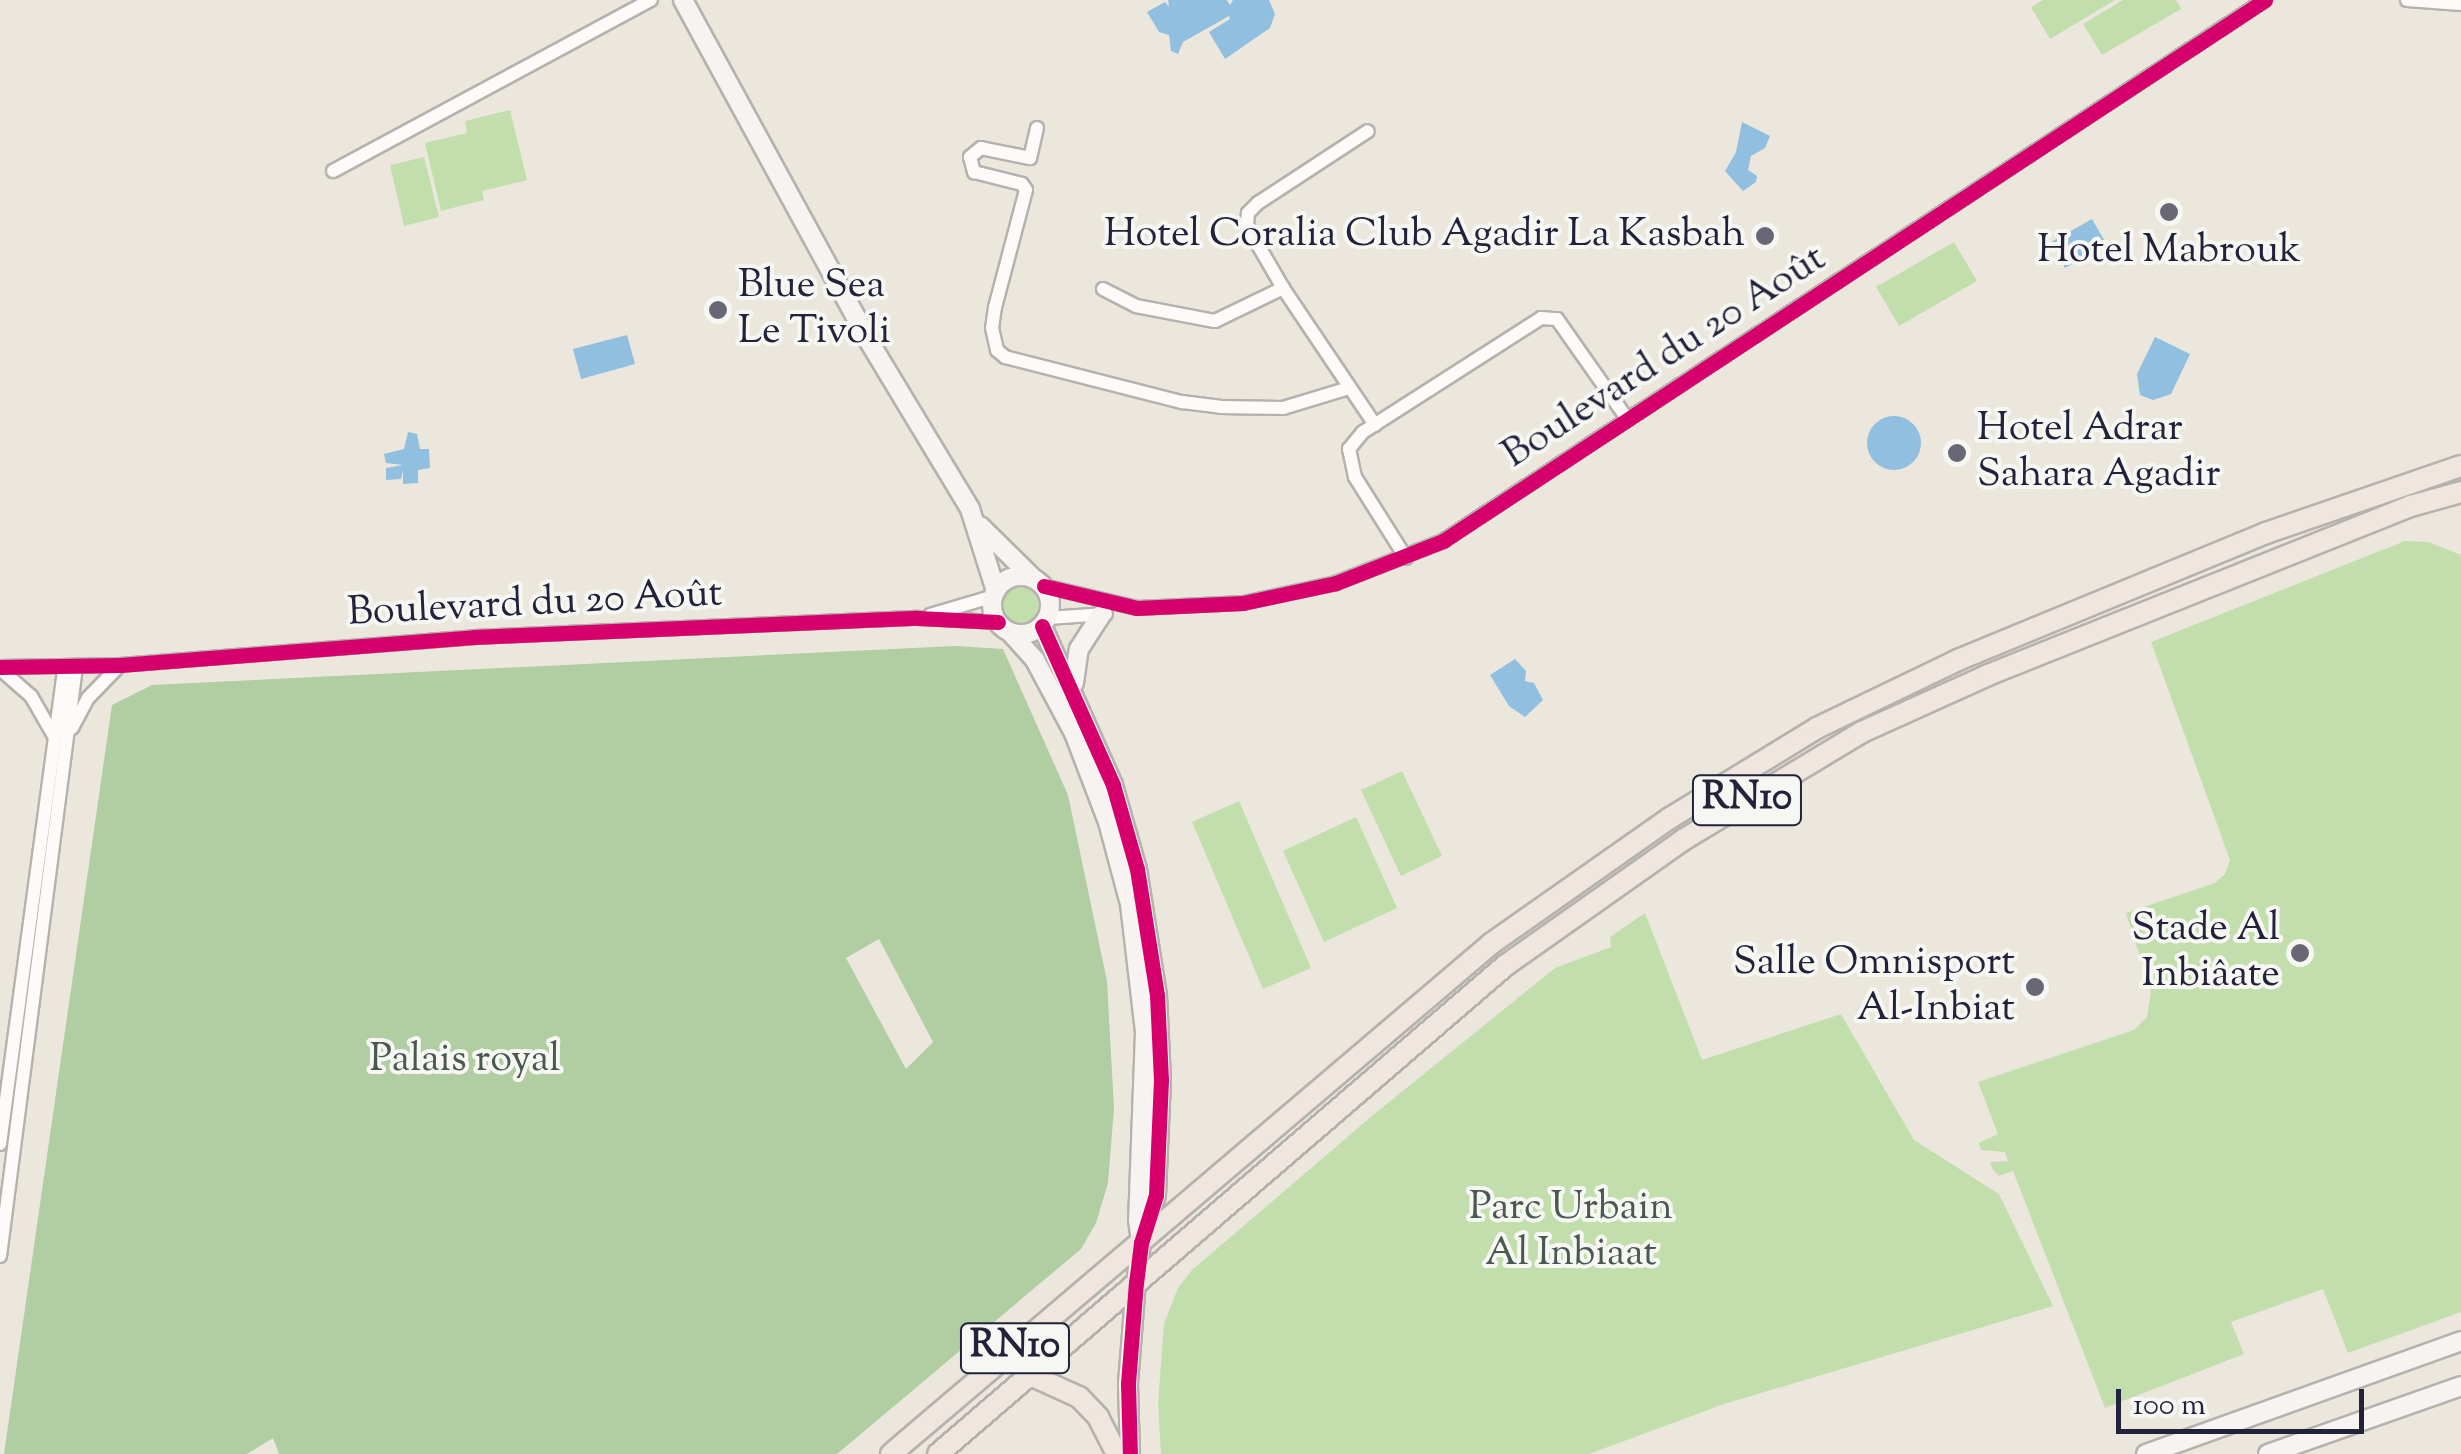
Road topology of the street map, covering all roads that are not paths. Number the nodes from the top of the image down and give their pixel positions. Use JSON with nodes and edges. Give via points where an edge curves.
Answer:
{"nodes":[{"id":1,"x":651,"y":0,"type":"edge"},
{"id":2,"x":683,"y":0,"type":"edge"},
{"id":3,"x":2265,"y":0,"type":"edge"},
{"id":4,"x":2407,"y":0,"type":"edge"},
{"id":5,"x":2461,"y":4,"type":"edge"},
{"id":6,"x":1037,"y":128,"type":"dead end"},
{"id":7,"x":1368,"y":131,"type":"dead end"},
{"id":8,"x":333,"y":171,"type":"dead end"},
{"id":9,"x":1283,"y":288,"type":"junction"},
{"id":10,"x":1102,"y":289,"type":"dead end"},
{"id":11,"x":1349,"y":388,"type":"junction"},
{"id":12,"x":1628,"y":420,"type":"junction"},
{"id":13,"x":1375,"y":425,"type":"junction"},
{"id":14,"x":2461,"y":466,"type":"edge"},
{"id":15,"x":2461,"y":492,"type":"edge"},
{"id":16,"x":974,"y":518,"type":"junction"},
{"id":17,"x":1406,"y":558,"type":"junction"},
{"id":18,"x":1039,"y":583,"type":"junction"},
{"id":19,"x":995,"y":593,"type":"junction"},
{"id":20,"x":1138,"y":608,"type":"junction"},
{"id":21,"x":1101,"y":615,"type":"junction"},
{"id":22,"x":918,"y":618,"type":"junction"},
{"id":23,"x":1045,"y":622,"type":"junction"},
{"id":24,"x":1004,"y":627,"type":"junction"},
{"id":25,"x":120,"y":665,"type":"junction"},
{"id":26,"x":70,"y":667,"type":"junction"},
{"id":27,"x":0,"y":668,"type":"edge"},
{"id":28,"x":1074,"y":689,"type":"junction"},
{"id":29,"x":61,"y":739,"type":"junction"},
{"id":30,"x":0,"y":1144,"type":"edge"},
{"id":31,"x":1141,"y":1243,"type":"junction"},
{"id":32,"x":0,"y":1256,"type":"edge"},
{"id":33,"x":1129,"y":1287,"type":"junction"},
{"id":34,"x":2461,"y":1340,"type":"edge"},
{"id":35,"x":1028,"y":1374,"type":"junction"},
{"id":36,"x":2461,"y":1386,"type":"edge"},
{"id":37,"x":891,"y":1454,"type":"edge"},
{"id":38,"x":938,"y":1454,"type":"edge"},
{"id":39,"x":1117,"y":1454,"type":"edge"},
{"id":40,"x":1130,"y":1454,"type":"edge"},
{"id":41,"x":2146,"y":1454,"type":"edge"},
{"id":42,"x":2268,"y":1454,"type":"edge"}],
"edges":[{"from":1,"to":8,"type":"street"},
{"from":2,"to":16,"type":"street","via":[[784,191]]},
{"from":3,"to":12,"type":"street","name":"Boulevard du 20 Août"},
{"from":4,"to":5,"type":"street"},
{"from":6,"to":11,"type":"street","via":[[1030,158],[981,148],[970,157],[974,172],[1026,190],[995,308],[997,350],[1220,407],[1283,408]]},
{"from":7,"to":9,"type":"street","via":[[1248,214],[1247,226]]},
{"from":9,"to":10,"type":"street","via":[[1215,320],[1136,306]]},
{"from":9,"to":11,"type":"street"},
{"from":11,"to":13,"type":"street"},
{"from":12,"to":13,"type":"street","via":[[1551,316]]},
{"from":12,"to":17,"type":"street","name":"Boulevard du 20 Août","via":[[1444,541]]},
{"from":13,"to":17,"type":"street","via":[[1354,440],[1349,459]]},
{"from":14,"to":31,"type":"main road","number":"RN10","via":[[2122,590],[1958,660],[1782,748],[1492,943]]},
{"from":15,"to":33,"type":"main road","number":"RN10","via":[[2046,650],[1862,732],[1748,800],[1506,965]]},
{"from":16,"to":18,"type":"street"},
{"from":16,"to":19,"type":"street"},
{"from":17,"to":20,"type":"street","name":"Boulevard du 20 Août","via":[[1243,603]]},
{"from":18,"to":19,"type":"street","via":[[1012,578]]},
{"from":18,"to":20,"type":"street","name":"Boulevard du 20 Août"},
{"from":18,"to":23,"type":"street","via":[[1050,602]]},
{"from":19,"to":22,"type":"street","name":"Boulevard du 20 Août"},
{"from":19,"to":24,"type":"street"},
{"from":20,"to":21,"type":"street","name":"Boulevard du 20 Août"},
{"from":21,"to":23,"type":"street","name":"Boulevard du 20 Août"},
{"from":21,"to":28,"type":"street","via":[[1079,649]]},
{"from":22,"to":24,"type":"street","name":"Boulevard du 20 Août"},
{"from":22,"to":25,"type":"street","name":"Boulevard du 20 Août","via":[[474,637]]},
{"from":23,"to":24,"type":"street","via":[[1026,634]]},
{"from":23,"to":28,"type":"street"},
{"from":24,"to":31,"type":"street","via":[[1035,660],[1074,732],[1130,904],[1145,1032]]},
{"from":25,"to":26,"type":"street","name":"Boulevard du 20 Août"},
{"from":25,"to":29,"type":"street"},
{"from":26,"to":27,"type":"street","name":"Boulevard du 20 Août"},
{"from":26,"to":29,"type":"street"},
{"from":27,"to":29,"type":"street","via":[[42,708]]},
{"from":28,"to":31,"type":"street","via":[[1126,827],[1152,953],[1160,1122],[1156,1195]]},
{"from":29,"to":30,"type":"street"},
{"from":29,"to":32,"type":"street"},
{"from":31,"to":33,"type":"street"},
{"from":31,"to":37,"type":"main road","number":"RN10"},
{"from":33,"to":35,"type":"main road","number":"RN10"},
{"from":33,"to":40,"type":"street"},
{"from":34,"to":41,"type":"street"},
{"from":35,"to":38,"type":"main road","number":"RN10"},
{"from":35,"to":39,"type":"main road","via":[[1079,1397]]},
{"from":36,"to":42,"type":"street"}]}
